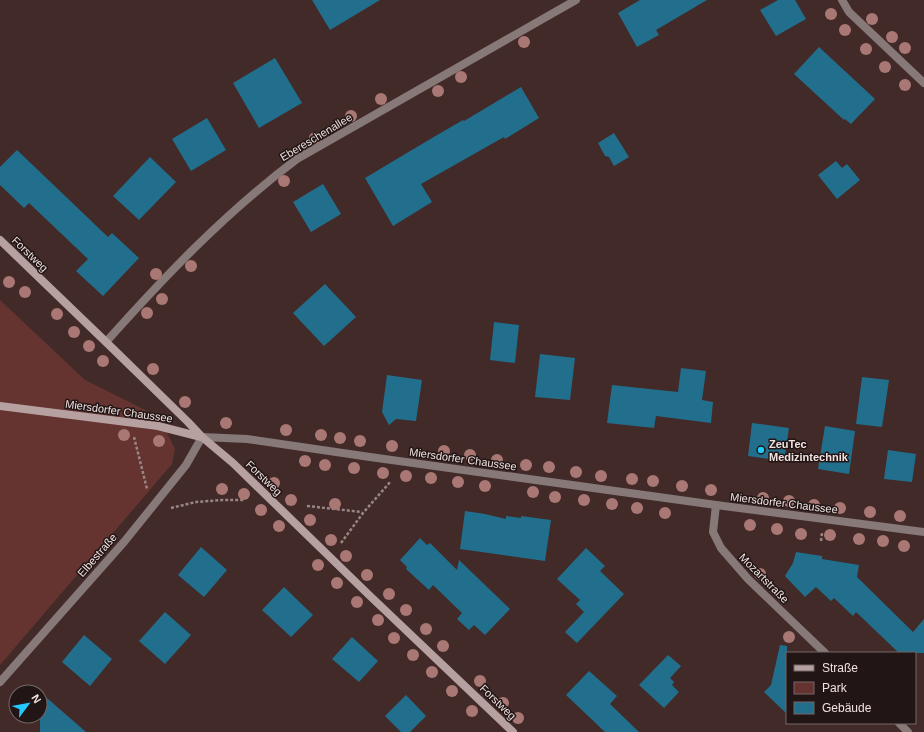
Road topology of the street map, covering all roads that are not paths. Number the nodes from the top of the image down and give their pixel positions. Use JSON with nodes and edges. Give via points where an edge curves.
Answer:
{"nodes":[{"id":1,"x":576,"y":0,"type":"edge"},
{"id":2,"x":842,"y":0,"type":"edge"},
{"id":3,"x":924,"y":83,"type":"edge"},
{"id":4,"x":0,"y":240,"type":"edge"},
{"id":5,"x":106,"y":342,"type":"junction"},
{"id":6,"x":0,"y":406,"type":"edge"},
{"id":7,"x":202,"y":437,"type":"junction"},
{"id":8,"x":716,"y":505,"type":"junction"},
{"id":9,"x":924,"y":532,"type":"edge"},
{"id":10,"x":824,"y":652,"type":"edge"},
{"id":11,"x":0,"y":682,"type":"edge"},
{"id":12,"x":899,"y":724,"type":"edge"},
{"id":13,"x":513,"y":732,"type":"edge"},
{"id":14,"x":908,"y":732,"type":"edge"}],
"edges":[{"from":1,"to":5,"type":"street","name":"Ebereschenallee","via":[[297,159],[215,228]]},
{"from":2,"to":3,"type":"street","via":[[850,12]]},
{"from":4,"to":5,"type":"main road","name":"Forstweg"},
{"from":5,"to":7,"type":"main road","name":"Forstweg"},
{"from":6,"to":7,"type":"main road","name":"Miersdorfer Chaussee","via":[[158,426]]},
{"from":7,"to":8,"type":"street","name":"Miersdorfer Chaussee","via":[[247,439]]},
{"from":7,"to":11,"type":"street","name":"Elbestraße","via":[[186,465],[124,542]]},
{"from":7,"to":13,"type":"main road","name":"Forstweg","via":[[233,463]]},
{"from":8,"to":9,"type":"street","name":"Miersdorfer Chaussee"},
{"from":8,"to":10,"type":"street","name":"Mozartstraße","via":[[713,532],[721,548],[748,579]]},
{"from":12,"to":14,"type":"street"}]}
